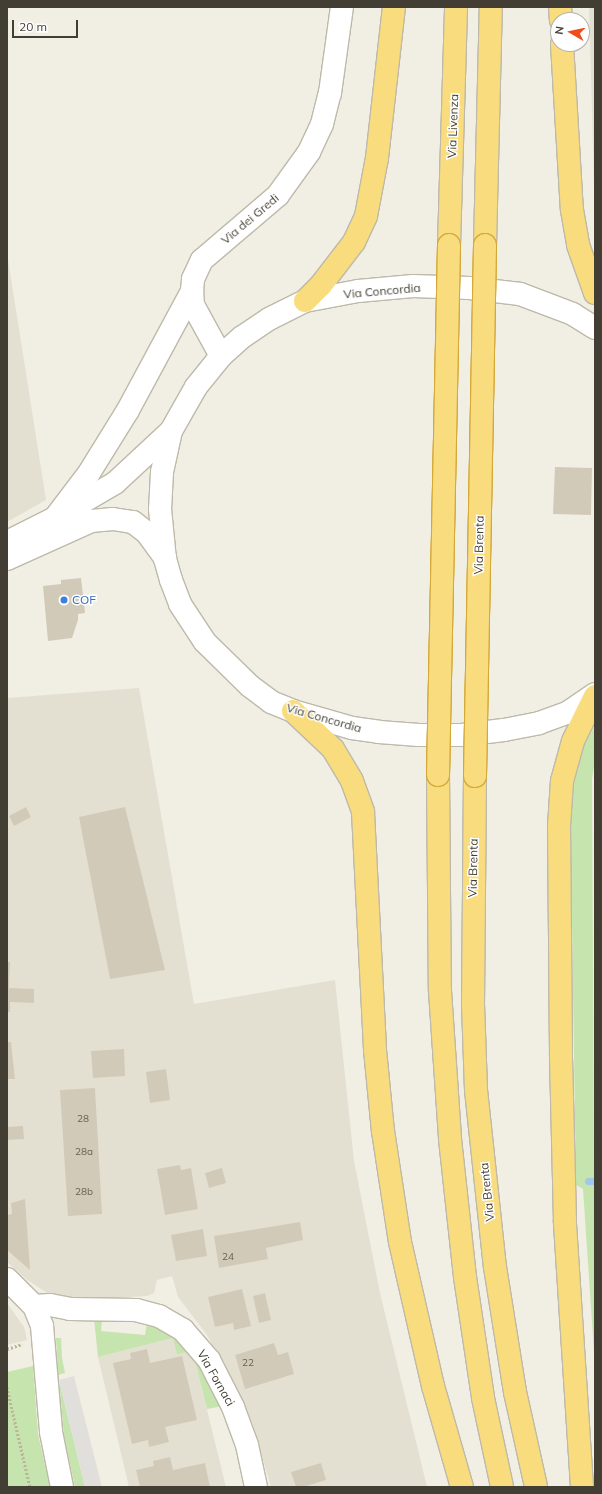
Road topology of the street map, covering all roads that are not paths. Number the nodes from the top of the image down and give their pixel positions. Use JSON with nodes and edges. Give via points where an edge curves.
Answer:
{"nodes":[{"id":1,"x":342,"y":7,"type":"edge"},
{"id":2,"x":394,"y":7,"type":"edge"},
{"id":3,"x":456,"y":7,"type":"edge"},
{"id":4,"x":490,"y":7,"type":"edge"},
{"id":5,"x":562,"y":52,"type":"edge"},
{"id":6,"x":192,"y":291,"type":"junction"},
{"id":7,"x":595,"y":293,"type":"edge"},
{"id":8,"x":305,"y":301,"type":"junction"},
{"id":9,"x":595,"y":328,"type":"edge"},
{"id":10,"x":221,"y":356,"type":"junction"},
{"id":11,"x":171,"y":431,"type":"junction"},
{"id":12,"x":55,"y":518,"type":"junction"},
{"id":13,"x":7,"y":542,"type":"edge"},
{"id":14,"x":35,"y":547,"type":"junction"},
{"id":15,"x":7,"y":559,"type":"edge"},
{"id":16,"x":165,"y":559,"type":"junction"},
{"id":17,"x":7,"y":569,"type":"edge"},
{"id":18,"x":595,"y":695,"type":"edge"},
{"id":19,"x":293,"y":711,"type":"junction"},
{"id":20,"x":7,"y":1279,"type":"edge"},
{"id":21,"x":34,"y":1306,"type":"junction"},
{"id":22,"x":62,"y":1487,"type":"edge"},
{"id":23,"x":256,"y":1487,"type":"edge"},
{"id":24,"x":462,"y":1487,"type":"edge"},
{"id":25,"x":502,"y":1487,"type":"edge"},
{"id":26,"x":536,"y":1487,"type":"edge"},
{"id":27,"x":582,"y":1487,"type":"edge"}],
"edges":[{"from":1,"to":6,"type":"street","name":"Via dei Gredi","via":[[329,98],[322,124],[309,152],[278,195],[202,260],[193,279]]},
{"from":2,"to":8,"type":"highway","via":[[378,158],[366,216],[354,242],[321,285]]},
{"from":3,"to":25,"type":"highway","name":"Via Livenza","bridge":true,"via":[[438,775],[440,991],[450,1139],[466,1284],[483,1398]]},
{"from":4,"to":26,"type":"highway","name":"Via Brenta","bridge":true,"via":[[472,996],[476,1090],[495,1267],[515,1392]]},
{"from":5,"to":7,"type":"highway","via":[[572,210],[578,245]]},
{"from":6,"to":10,"type":"street","name":"Via dei Gredi","via":[[193,304]]},
{"from":6,"to":12,"type":"street","name":"Via dei Gredi","via":[[128,410],[89,473]]},
{"from":8,"to":9,"type":"street","name":"Via Concordia","via":[[358,290],[413,286],[469,288],[520,294],[572,314]]},
{"from":8,"to":10,"type":"street","name":"Via Concordia","via":[[269,319],[242,337]]},
{"from":10,"to":11,"type":"street","name":"Via Concordia","via":[[196,387]]},
{"from":11,"to":12,"type":"street","via":[[115,483]]},
{"from":11,"to":16,"type":"street","name":"Via Concordia","via":[[162,472],[160,501]]},
{"from":12,"to":13,"type":"street"},
{"from":14,"to":15,"type":"street"},
{"from":14,"to":16,"type":"street","via":[[91,521],[113,519],[133,522],[146,533]]},
{"from":14,"to":17,"type":"street"},
{"from":16,"to":19,"type":"street","name":"Via Concordia","via":[[180,604],[205,642],[250,686],[271,702]]},
{"from":18,"to":19,"type":"street","name":"Via Concordia","via":[[567,713],[538,723],[462,735],[379,732],[352,728]]},
{"from":18,"to":27,"type":"highway","via":[[573,740],[562,782],[559,826],[565,1221]]},
{"from":19,"to":24,"type":"highway","via":[[333,749],[352,781],[363,812],[374,1026],[383,1131],[400,1242],[433,1386]]},
{"from":20,"to":21,"type":"street"},
{"from":21,"to":22,"type":"street","via":[[42,1326],[51,1432]]},
{"from":21,"to":23,"type":"street","name":"Via Fornaci","via":[[136,1310],[159,1316],[183,1330],[208,1360],[233,1407],[247,1445]]}]}
